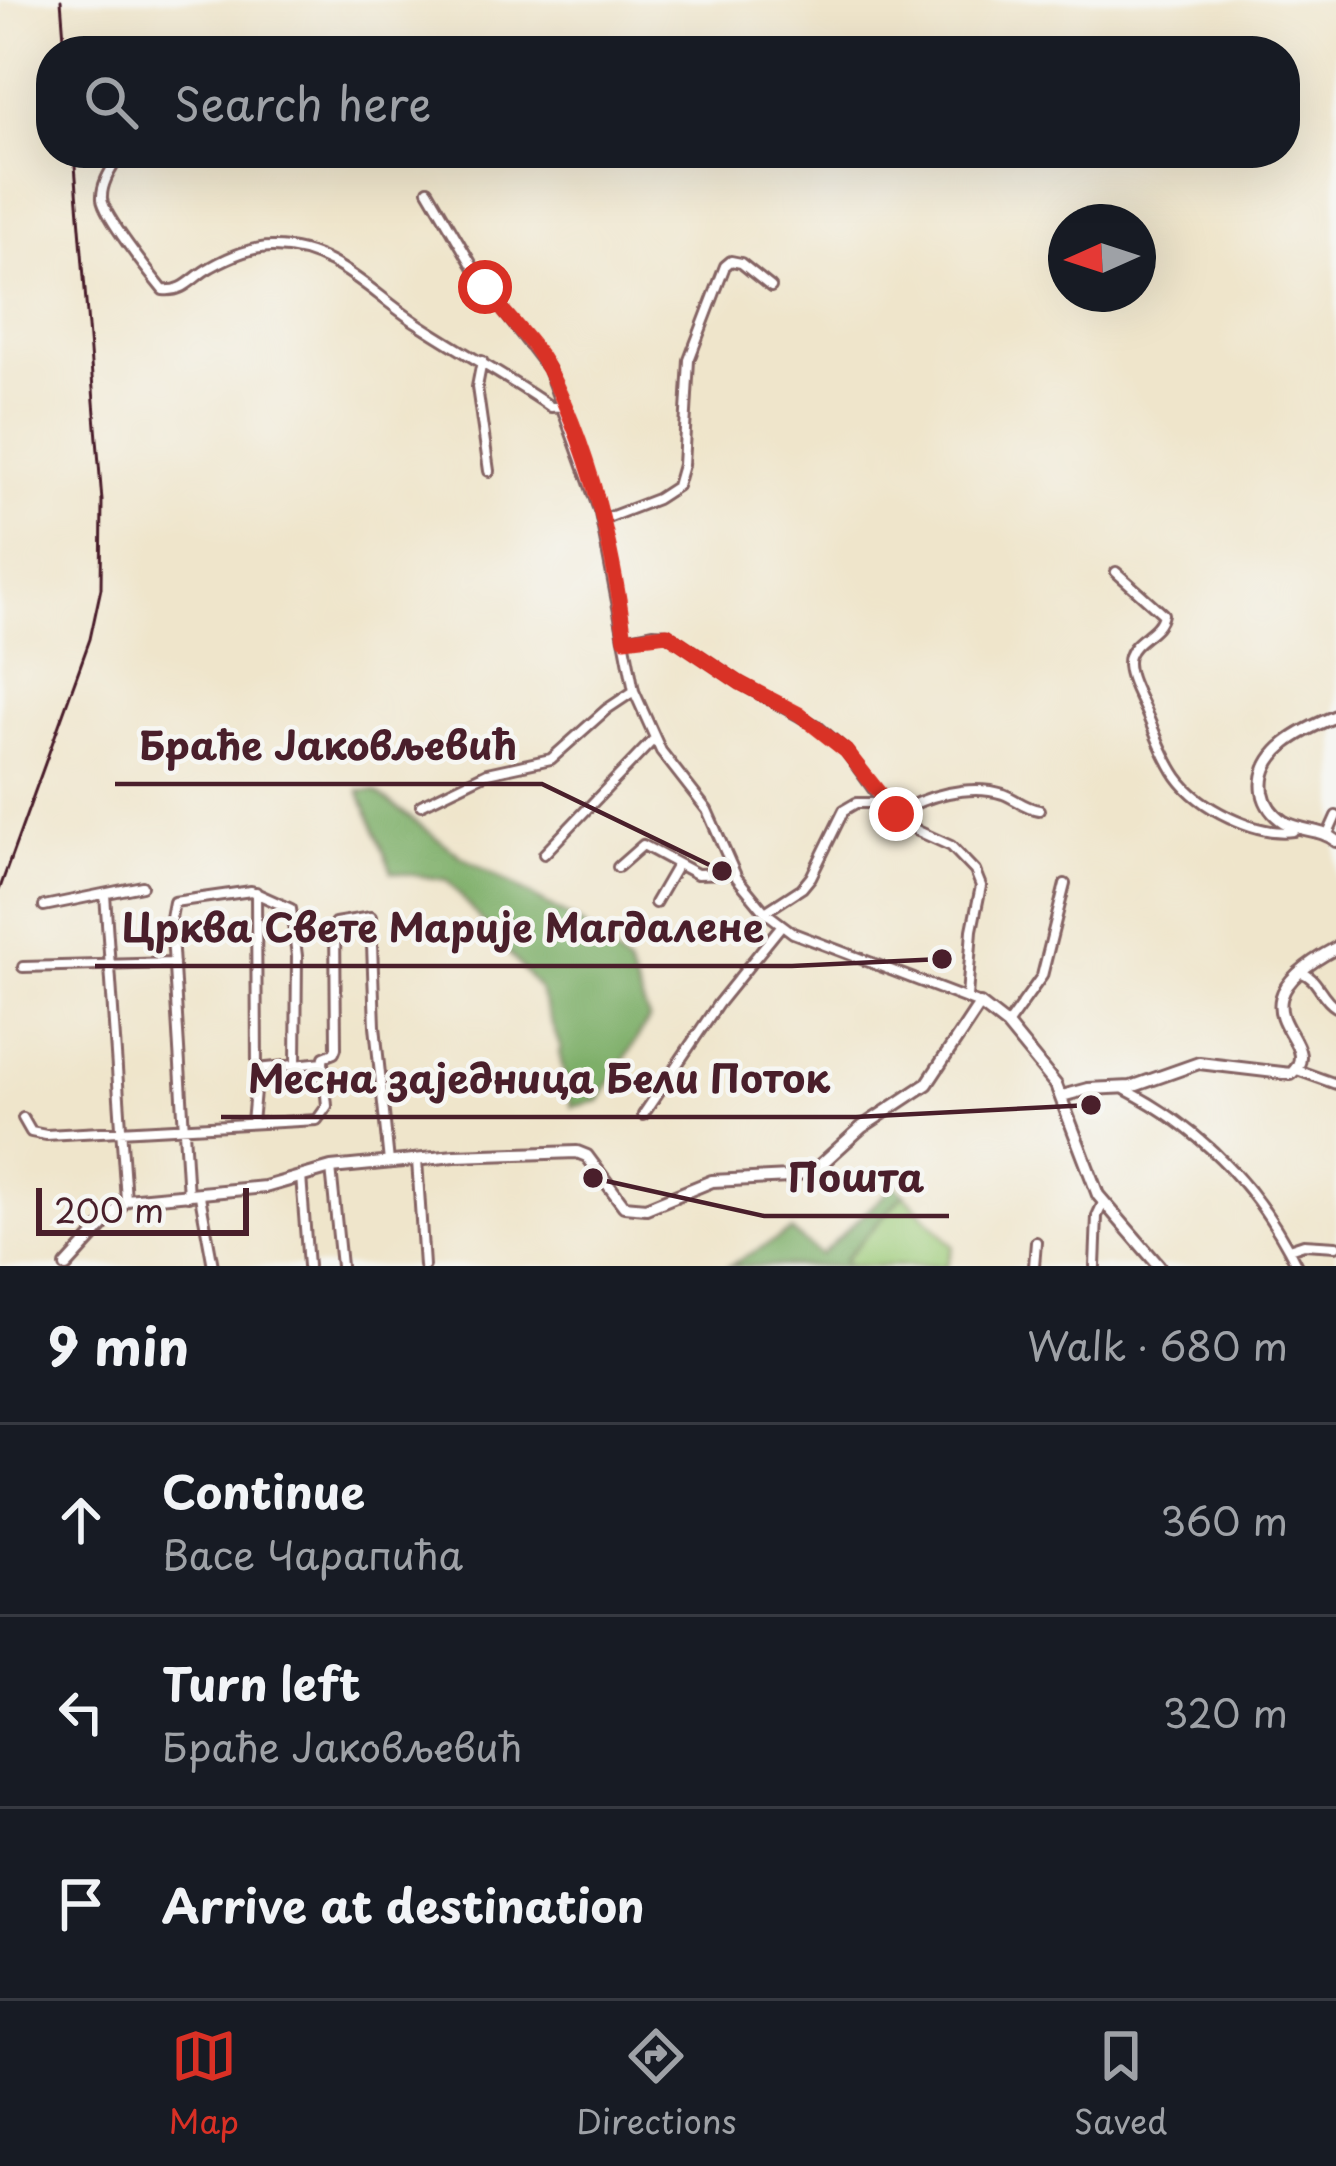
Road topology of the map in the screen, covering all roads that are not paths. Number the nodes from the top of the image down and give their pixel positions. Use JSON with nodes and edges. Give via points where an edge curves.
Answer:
{"nodes":[{"id":1,"x":113,"y":168,"type":"edge"},
{"id":2,"x":428,"y":190,"type":"dead end"},
{"id":3,"x":771,"y":287,"type":"dead end"},
{"id":4,"x":482,"y":361,"type":"junction"},
{"id":5,"x":563,"y":406,"type":"junction"},
{"id":6,"x":488,"y":471,"type":"dead end"},
{"id":7,"x":602,"y":520,"type":"junction"},
{"id":8,"x":1116,"y":572,"type":"dead end"},
{"id":9,"x":625,"y":639,"type":"junction"},
{"id":10,"x":634,"y":692,"type":"junction"},
{"id":11,"x":1336,"y":716,"type":"edge"},
{"id":12,"x":654,"y":739,"type":"junction"},
{"id":13,"x":884,"y":802,"type":"junction"},
{"id":14,"x":421,"y":805,"type":"dead end"},
{"id":15,"x":1039,"y":810,"type":"dead end"},
{"id":16,"x":896,"y":814,"type":"junction"},
{"id":17,"x":1336,"y":816,"type":"edge"},
{"id":18,"x":1295,"y":827,"type":"junction"},
{"id":19,"x":1332,"y":837,"type":"edge"},
{"id":20,"x":544,"y":854,"type":"dead end"},
{"id":21,"x":677,"y":866,"type":"junction"},
{"id":22,"x":617,"y":867,"type":"dead end"},
{"id":23,"x":734,"y":873,"type":"junction"},
{"id":24,"x":1065,"y":884,"type":"dead end"},
{"id":25,"x":142,"y":886,"type":"dead end"},
{"id":26,"x":256,"y":892,"type":"junction"},
{"id":27,"x":105,"y":894,"type":"junction"},
{"id":28,"x":655,"y":903,"type":"dead end"},
{"id":29,"x":44,"y":906,"type":"dead end"},
{"id":30,"x":764,"y":912,"type":"junction"},
{"id":31,"x":781,"y":926,"type":"junction"},
{"id":32,"x":1336,"y":949,"type":"edge"},
{"id":33,"x":174,"y":963,"type":"junction"},
{"id":34,"x":111,"y":964,"type":"junction"},
{"id":35,"x":23,"y":967,"type":"dead end"},
{"id":36,"x":1298,"y":971,"type":"junction"},
{"id":37,"x":967,"y":997,"type":"junction"},
{"id":38,"x":980,"y":1004,"type":"junction"},
{"id":39,"x":1336,"y":1007,"type":"edge"},
{"id":40,"x":1007,"y":1025,"type":"junction"},
{"id":41,"x":323,"y":1062,"type":"junction"},
{"id":42,"x":296,"y":1064,"type":"junction"},
{"id":43,"x":257,"y":1069,"type":"junction"},
{"id":44,"x":1297,"y":1070,"type":"junction"},
{"id":45,"x":1143,"y":1084,"type":"junction"},
{"id":46,"x":1336,"y":1084,"type":"edge"},
{"id":47,"x":1124,"y":1089,"type":"junction"},
{"id":48,"x":1062,"y":1096,"type":"junction"},
{"id":49,"x":1152,"y":1103,"type":"junction"},
{"id":50,"x":643,"y":1114,"type":"dead end"},
{"id":51,"x":23,"y":1118,"type":"dead end"},
{"id":52,"x":252,"y":1123,"type":"junction"},
{"id":53,"x":184,"y":1126,"type":"junction"},
{"id":54,"x":121,"y":1131,"type":"junction"},
{"id":55,"x":417,"y":1160,"type":"junction"},
{"id":56,"x":389,"y":1162,"type":"junction"},
{"id":57,"x":331,"y":1168,"type":"junction"},
{"id":58,"x":301,"y":1174,"type":"junction"},
{"id":59,"x":194,"y":1196,"type":"junction"},
{"id":60,"x":126,"y":1200,"type":"junction"},
{"id":61,"x":1103,"y":1203,"type":"junction"},
{"id":62,"x":1036,"y":1242,"type":"dead end"},
{"id":63,"x":1336,"y":1246,"type":"edge"},
{"id":64,"x":1289,"y":1249,"type":"junction"},
{"id":65,"x":66,"y":1266,"type":"edge"},
{"id":66,"x":213,"y":1266,"type":"edge"},
{"id":67,"x":308,"y":1266,"type":"edge"},
{"id":68,"x":341,"y":1266,"type":"edge"},
{"id":69,"x":424,"y":1266,"type":"edge"},
{"id":70,"x":1034,"y":1266,"type":"edge"},
{"id":71,"x":1095,"y":1266,"type":"edge"},
{"id":72,"x":1159,"y":1266,"type":"edge"},
{"id":73,"x":1297,"y":1266,"type":"edge"}],
"edges":[{"from":1,"to":4,"type":"street","via":[[103,202],[110,219],[163,290],[178,290],[243,253],[283,248],[345,267]]},
{"from":2,"to":5,"type":"street","via":[[497,305],[539,355]]},
{"from":3,"to":7,"type":"street","via":[[739,262],[725,266],[689,360],[676,486]]},
{"from":4,"to":5,"type":"street","via":[[551,407]]},
{"from":4,"to":6,"type":"street","via":[[477,387]]},
{"from":5,"to":7,"type":"street"},
{"from":7,"to":9,"type":"street"},
{"from":8,"to":18,"type":"street","via":[[1163,614],[1129,663],[1177,776],[1238,820],[1275,832]]},
{"from":9,"to":10,"type":"street"},
{"from":9,"to":13,"type":"street","via":[[667,634],[799,714],[846,751]]},
{"from":10,"to":12,"type":"street"},
{"from":10,"to":14,"type":"street","via":[[551,758],[487,773]]},
{"from":11,"to":18,"type":"street","via":[[1289,741],[1265,769],[1269,808]]},
{"from":12,"to":20,"type":"street"},
{"from":12,"to":23,"type":"street","via":[[707,810]]},
{"from":13,"to":16,"type":"street"},
{"from":13,"to":30,"type":"street","via":[[844,810],[811,877]]},
{"from":15,"to":16,"type":"street","via":[[974,791]]},
{"from":16,"to":37,"type":"street","via":[[951,846],[979,878]]},
{"from":17,"to":19,"type":"street"},
{"from":18,"to":19,"type":"street"},
{"from":21,"to":22,"type":"street","via":[[644,845]]},
{"from":21,"to":23,"type":"street"},
{"from":21,"to":28,"type":"street"},
{"from":23,"to":30,"type":"street"},
{"from":24,"to":40,"type":"street","via":[[1042,976]]},
{"from":25,"to":27,"type":"street"},
{"from":26,"to":33,"type":"street","via":[[174,902]]},
{"from":26,"to":42,"type":"street","via":[[286,905],[296,920]]},
{"from":26,"to":43,"type":"street"},
{"from":27,"to":29,"type":"street"},
{"from":27,"to":34,"type":"street"},
{"from":30,"to":31,"type":"street"},
{"from":31,"to":37,"type":"street"},
{"from":31,"to":50,"type":"street"},
{"from":32,"to":36,"type":"street"},
{"from":33,"to":34,"type":"street"},
{"from":33,"to":53,"type":"street"},
{"from":34,"to":35,"type":"street"},
{"from":34,"to":54,"type":"street"},
{"from":36,"to":39,"type":"street"},
{"from":36,"to":44,"type":"street","via":[[1279,1007],[1300,1049]]},
{"from":37,"to":38,"type":"street"},
{"from":38,"to":40,"type":"street"},
{"from":38,"to":55,"type":"street","via":[[928,1084],[805,1174],[712,1181],[632,1209],[583,1154]]},
{"from":40,"to":48,"type":"street"},
{"from":41,"to":42,"type":"street"},
{"from":41,"to":52,"type":"street","via":[[322,1117]]},
{"from":41,"to":56,"type":"street","via":[[336,1051],[335,921],[369,917]]},
{"from":42,"to":43,"type":"street"},
{"from":43,"to":52,"type":"street"},
{"from":44,"to":45,"type":"street","via":[[1286,1076],[1199,1064]]},
{"from":44,"to":46,"type":"street"},
{"from":45,"to":47,"type":"street"},
{"from":45,"to":49,"type":"street"},
{"from":47,"to":48,"type":"street"},
{"from":47,"to":49,"type":"street"},
{"from":48,"to":61,"type":"street"},
{"from":49,"to":64,"type":"street","via":[[1224,1157]]},
{"from":51,"to":54,"type":"street","via":[[39,1135]]},
{"from":52,"to":53,"type":"street"},
{"from":53,"to":54,"type":"street"},
{"from":53,"to":59,"type":"street"},
{"from":54,"to":60,"type":"street"},
{"from":55,"to":56,"type":"street"},
{"from":55,"to":69,"type":"street"},
{"from":56,"to":57,"type":"street"},
{"from":57,"to":58,"type":"street"},
{"from":57,"to":68,"type":"street"},
{"from":58,"to":59,"type":"street"},
{"from":58,"to":67,"type":"street"},
{"from":59,"to":60,"type":"street"},
{"from":59,"to":66,"type":"street"},
{"from":60,"to":65,"type":"street"},
{"from":61,"to":71,"type":"street"},
{"from":61,"to":72,"type":"street"},
{"from":62,"to":70,"type":"street"},
{"from":63,"to":64,"type":"street"},
{"from":64,"to":73,"type":"street"}]}
